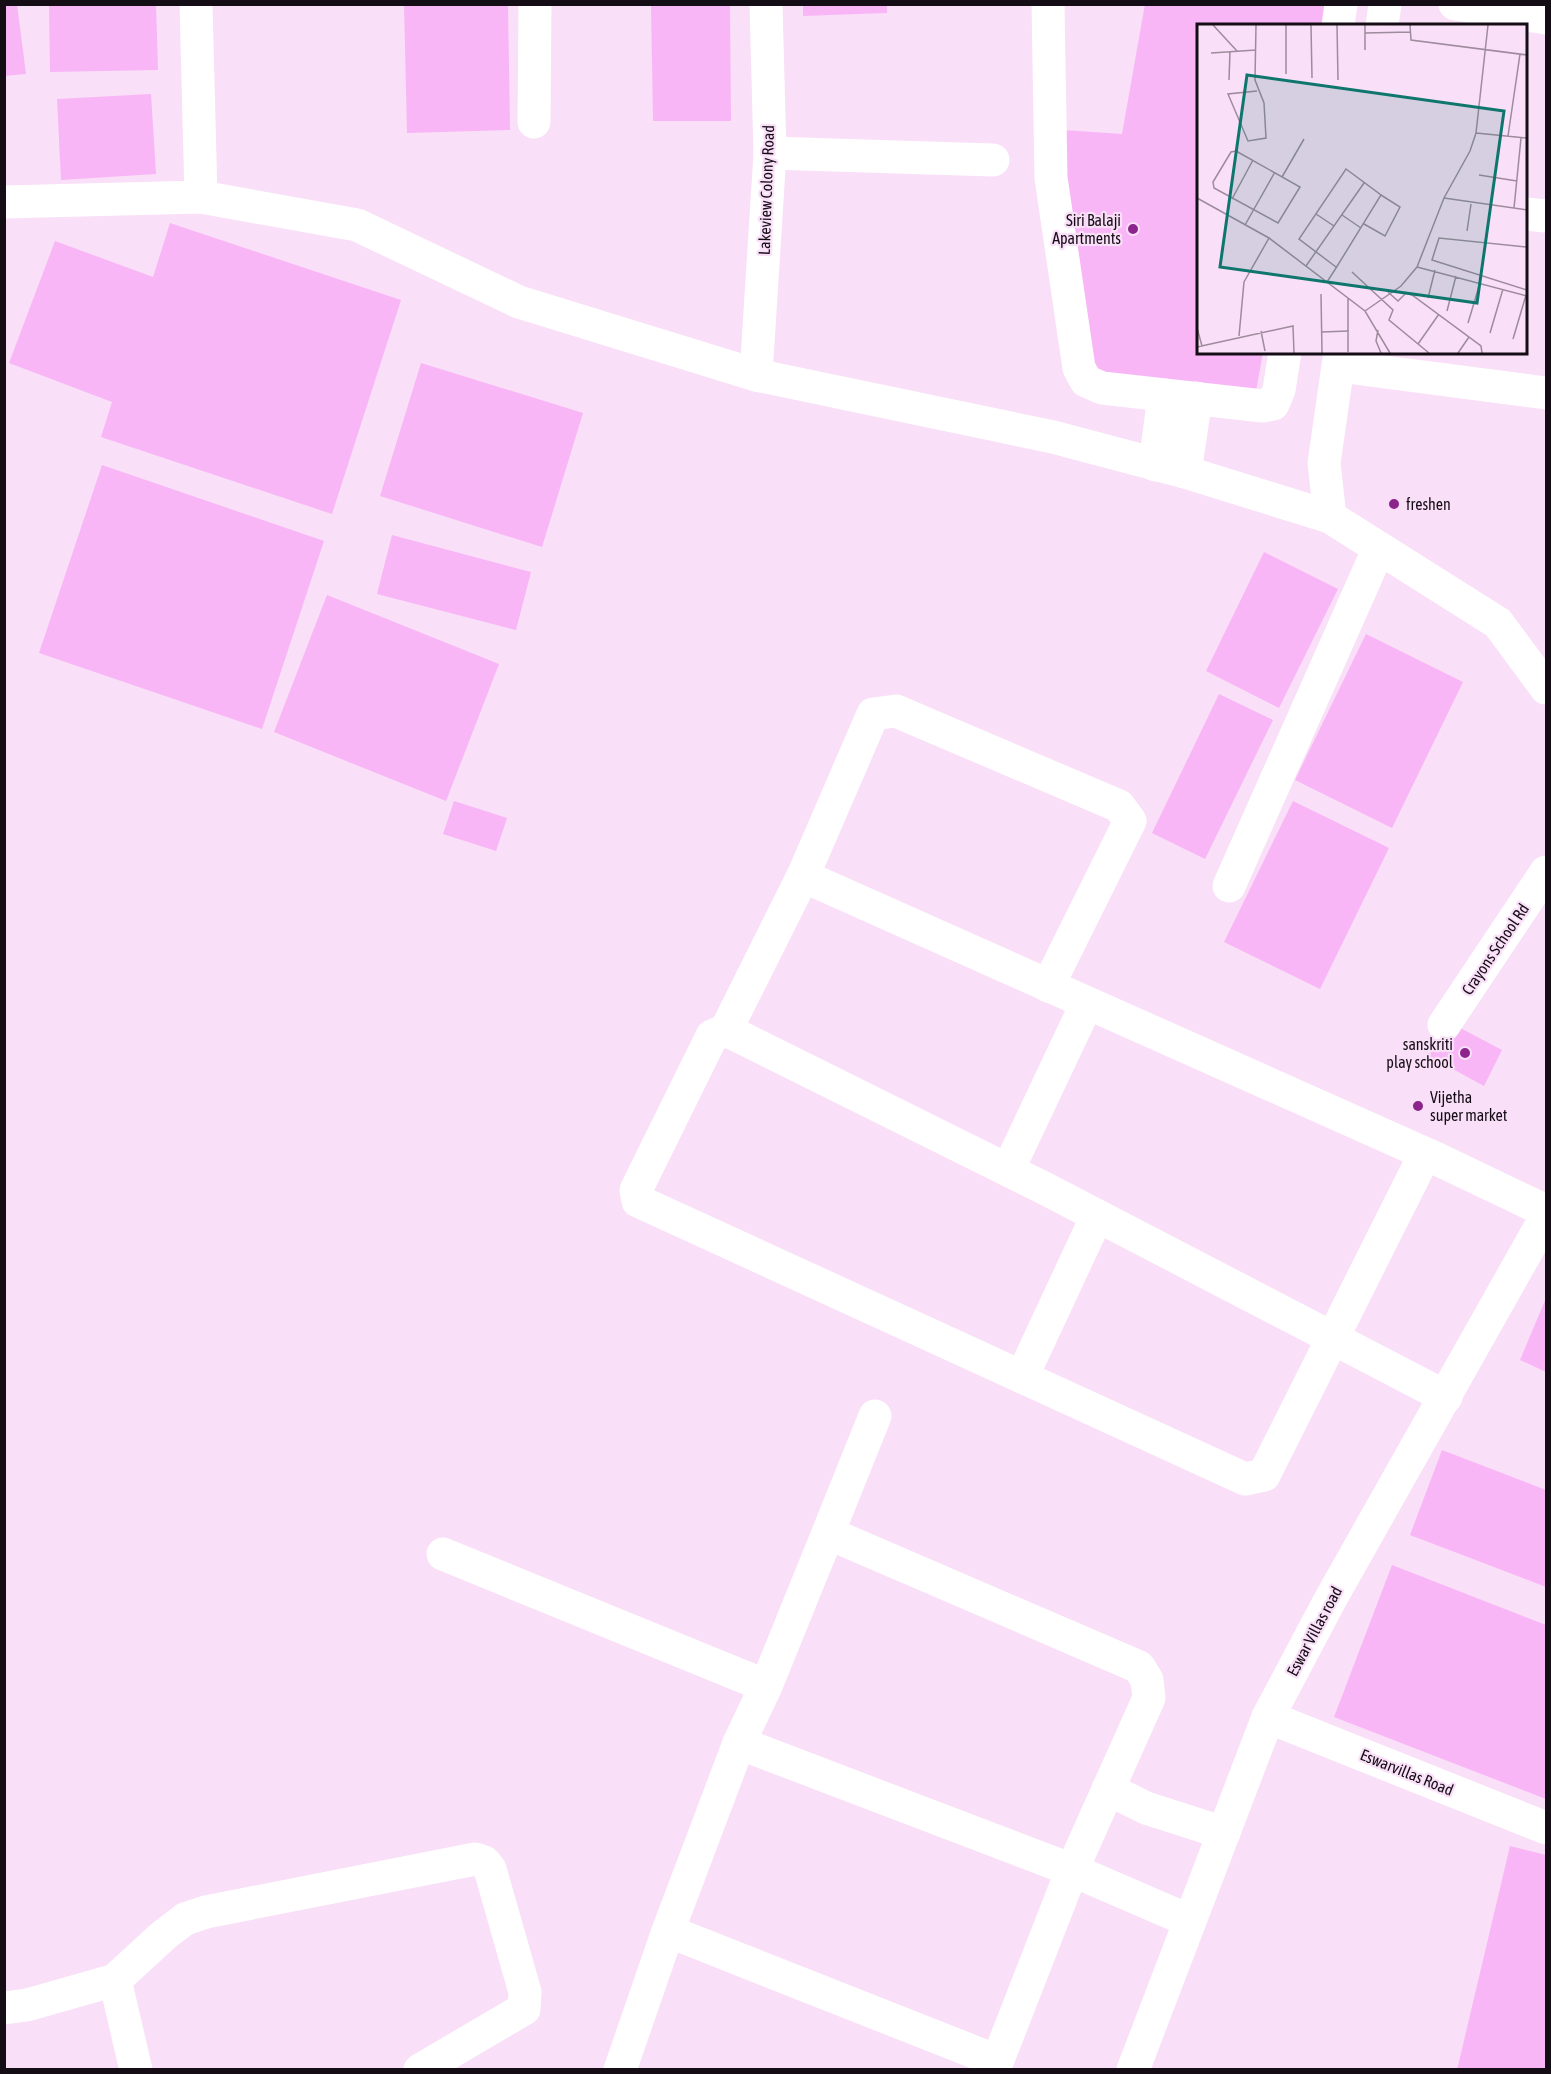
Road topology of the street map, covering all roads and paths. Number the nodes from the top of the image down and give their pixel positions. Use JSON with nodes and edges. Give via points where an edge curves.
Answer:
{"nodes":[{"id":1,"x":196,"y":4,"type":"edge"},
{"id":2,"x":535,"y":4,"type":"edge"},
{"id":3,"x":765,"y":4,"type":"edge"},
{"id":4,"x":1048,"y":4,"type":"edge"},
{"id":5,"x":1341,"y":4,"type":"edge"},
{"id":6,"x":1385,"y":4,"type":"edge"},
{"id":7,"x":1455,"y":4,"type":"edge"},
{"id":8,"x":1546,"y":18,"type":"edge"},
{"id":9,"x":1338,"y":24,"type":"edge"},
{"id":10,"x":1382,"y":24,"type":"edge"},
{"id":11,"x":534,"y":122,"type":"dead end"},
{"id":12,"x":770,"y":153,"type":"junction"},
{"id":13,"x":993,"y":160,"type":"dead end"},
{"id":14,"x":201,"y":197,"type":"junction"},
{"id":15,"x":4,"y":202,"type":"edge"},
{"id":16,"x":1527,"y":214,"type":"edge"},
{"id":17,"x":1546,"y":216,"type":"edge"},
{"id":18,"x":1286,"y":354,"type":"edge"},
{"id":19,"x":1340,"y":359,"type":"edge"},
{"id":20,"x":756,"y":375,"type":"junction"},
{"id":21,"x":1546,"y":393,"type":"edge"},
{"id":22,"x":1164,"y":395,"type":"junction"},
{"id":23,"x":1196,"y":398,"type":"junction"},
{"id":24,"x":1170,"y":468,"type":"junction"},
{"id":25,"x":1330,"y":517,"type":"junction"},
{"id":26,"x":1379,"y":548,"type":"junction"},
{"id":27,"x":1546,"y":688,"type":"edge"},
{"id":28,"x":1546,"y":873,"type":"edge"},
{"id":29,"x":803,"y":876,"type":"junction"},
{"id":30,"x":1229,"y":886,"type":"dead end"},
{"id":31,"x":1048,"y":986,"type":"junction"},
{"id":32,"x":1088,"y":1004,"type":"junction"},
{"id":33,"x":1444,"y":1025,"type":"dead end"},
{"id":34,"x":726,"y":1030,"type":"junction"},
{"id":35,"x":1425,"y":1154,"type":"junction"},
{"id":36,"x":1008,"y":1170,"type":"junction"},
{"id":37,"x":1546,"y":1211,"type":"edge"},
{"id":38,"x":1097,"y":1216,"type":"junction"},
{"id":39,"x":1546,"y":1217,"type":"edge"},
{"id":40,"x":1332,"y":1338,"type":"junction"},
{"id":41,"x":1022,"y":1377,"type":"junction"},
{"id":42,"x":1446,"y":1397,"type":"junction"},
{"id":43,"x":875,"y":1416,"type":"dead end"},
{"id":44,"x":828,"y":1533,"type":"junction"},
{"id":45,"x":443,"y":1554,"type":"dead end"},
{"id":46,"x":766,"y":1686,"type":"junction"},
{"id":47,"x":1268,"y":1717,"type":"junction"},
{"id":48,"x":739,"y":1743,"type":"junction"},
{"id":49,"x":1108,"y":1789,"type":"junction"},
{"id":50,"x":1546,"y":1828,"type":"edge"},
{"id":51,"x":1224,"y":1833,"type":"junction"},
{"id":52,"x":1072,"y":1870,"type":"junction"},
{"id":53,"x":1190,"y":1921,"type":"junction"},
{"id":54,"x":668,"y":1931,"type":"junction"},
{"id":55,"x":115,"y":1980,"type":"junction"},
{"id":56,"x":4,"y":2008,"type":"edge"},
{"id":57,"x":995,"y":2065,"type":"edge"},
{"id":58,"x":136,"y":2070,"type":"edge"},
{"id":59,"x":420,"y":2070,"type":"edge"},
{"id":60,"x":620,"y":2070,"type":"edge"},
{"id":61,"x":1134,"y":2070,"type":"edge"}],
"edges":[{"from":1,"to":14,"type":"street"},
{"from":2,"to":11,"type":"street"},
{"from":3,"to":12,"type":"street","name":"Lakeview Colony Road"},
{"from":4,"to":22,"type":"street","via":[[1051,178],[1078,368],[1086,381],[1102,388]]},
{"from":5,"to":9,"type":"street"},
{"from":6,"to":10,"type":"street"},
{"from":7,"to":8,"type":"street"},
{"from":12,"to":13,"type":"street"},
{"from":12,"to":20,"type":"street","name":"Lakeview Colony Road"},
{"from":14,"to":15,"type":"street"},
{"from":14,"to":20,"type":"street","via":[[357,225],[519,302]]},
{"from":16,"to":17,"type":"street"},
{"from":18,"to":23,"type":"street","via":[[1280,390],[1273,404]]},
{"from":19,"to":21,"type":"street"},
{"from":19,"to":25,"type":"street","via":[[1324,463]]},
{"from":20,"to":24,"type":"street","via":[[1053,437]]},
{"from":22,"to":23,"type":"street"},
{"from":22,"to":24,"type":"street"},
{"from":23,"to":24,"type":"street"},
{"from":24,"to":25,"type":"street"},
{"from":25,"to":26,"type":"street"},
{"from":26,"to":27,"type":"street","via":[[1498,623]]},
{"from":26,"to":30,"type":"street"},
{"from":28,"to":33,"type":"street","name":"Crayons School Rd"},
{"from":29,"to":31,"type":"street"},
{"from":29,"to":31,"type":"street","via":[[873,714],[896,711],[1119,806],[1130,821]]},
{"from":29,"to":34,"type":"street"},
{"from":31,"to":32,"type":"street"},
{"from":32,"to":35,"type":"street"},
{"from":32,"to":36,"type":"street"},
{"from":34,"to":36,"type":"street"},
{"from":34,"to":41,"type":"street","via":[[712,1036],[636,1190],[638,1201]]},
{"from":35,"to":37,"type":"street"},
{"from":35,"to":40,"type":"street"},
{"from":36,"to":38,"type":"street"},
{"from":38,"to":40,"type":"street"},
{"from":38,"to":41,"type":"street"},
{"from":39,"to":42,"type":"street","name":"Eswar Villas road"},
{"from":40,"to":41,"type":"street","via":[[1264,1475],[1245,1479]]},
{"from":40,"to":42,"type":"street"},
{"from":42,"to":47,"type":"street","name":"Eswar Villas road"},
{"from":43,"to":44,"type":"street"},
{"from":44,"to":46,"type":"street"},
{"from":44,"to":49,"type":"street","via":[[1139,1667],[1147,1680],[1149,1698]]},
{"from":45,"to":46,"type":"street"},
{"from":46,"to":48,"type":"street"},
{"from":47,"to":50,"type":"street","name":"Eswarvillas Road"},
{"from":47,"to":51,"type":"street","name":"Eswar Villas road"},
{"from":48,"to":52,"type":"street"},
{"from":48,"to":54,"type":"street"},
{"from":49,"to":51,"type":"street","via":[[1146,1808]]},
{"from":49,"to":52,"type":"street"},
{"from":51,"to":53,"type":"street","name":"Eswar Villas road"},
{"from":52,"to":53,"type":"street"},
{"from":52,"to":57,"type":"street"},
{"from":53,"to":61,"type":"street","name":"Eswar Villas road"},
{"from":54,"to":57,"type":"street"},
{"from":54,"to":60,"type":"street"},
{"from":55,"to":56,"type":"street"},
{"from":55,"to":58,"type":"street"},
{"from":55,"to":59,"type":"street","via":[[185,1919],[475,1859],[490,1869],[525,1992],[524,2009]]}]}
